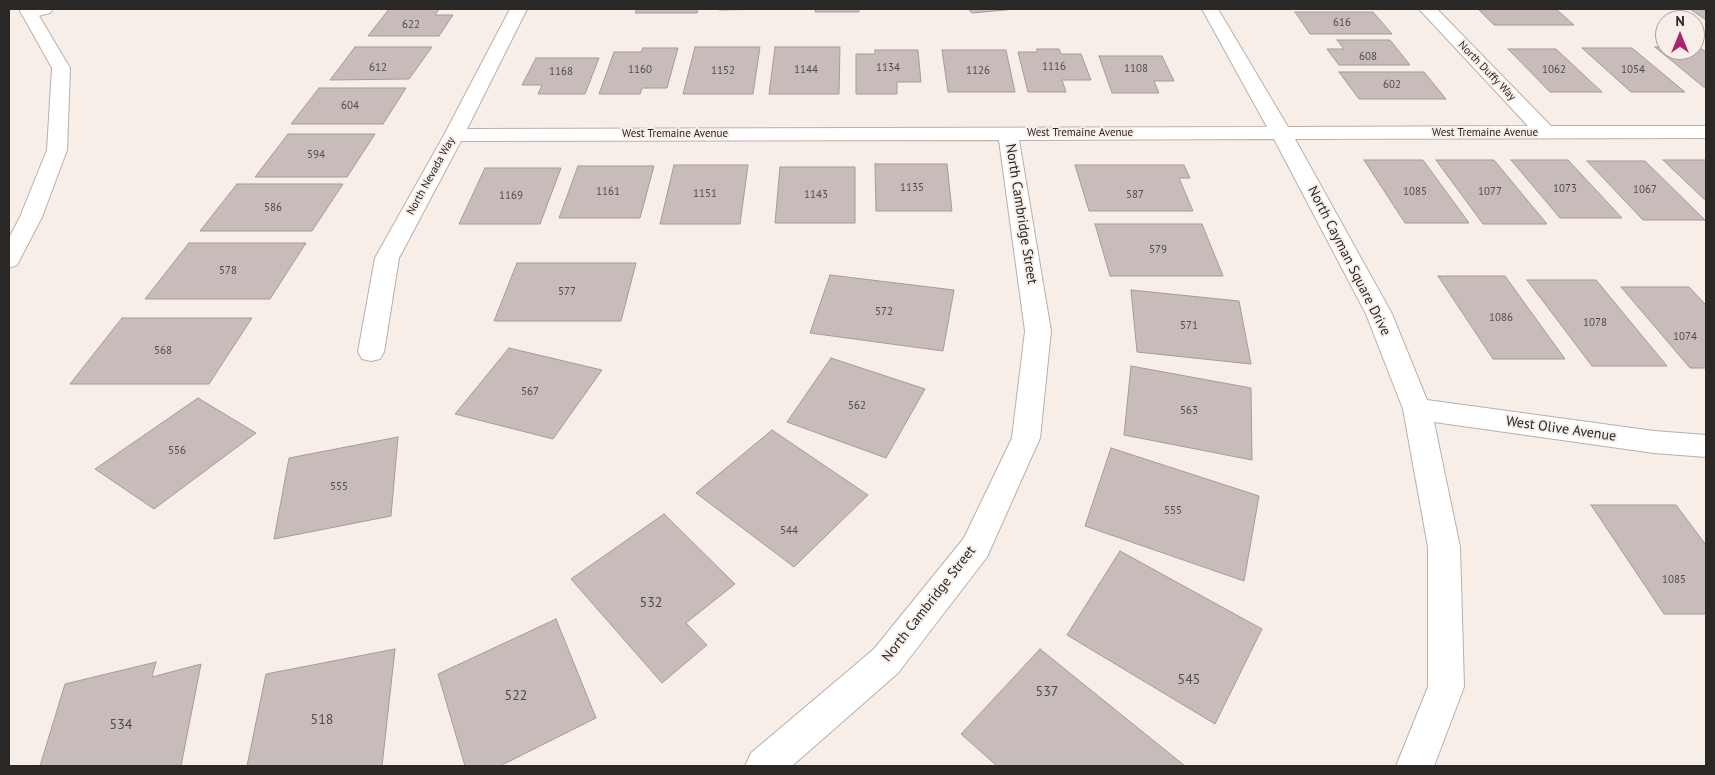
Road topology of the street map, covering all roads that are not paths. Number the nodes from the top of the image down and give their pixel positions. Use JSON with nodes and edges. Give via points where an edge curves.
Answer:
{"nodes":[{"id":1,"x":518,"y":9,"type":"edge"},
{"id":2,"x":1210,"y":9,"type":"edge"},
{"id":3,"x":1428,"y":9,"type":"edge"},
{"id":4,"x":34,"y":10,"type":"edge"},
{"id":5,"x":1706,"y":132,"type":"edge"},
{"id":6,"x":1008,"y":133,"type":"junction"},
{"id":7,"x":1281,"y":133,"type":"junction"},
{"id":8,"x":1546,"y":133,"type":"junction"},
{"id":9,"x":454,"y":135,"type":"junction"},
{"id":10,"x":9,"y":260,"type":"edge"},
{"id":11,"x":372,"y":352,"type":"dead end"},
{"id":12,"x":1417,"y":409,"type":"junction"},
{"id":13,"x":1706,"y":446,"type":"edge"},
{"id":14,"x":764,"y":766,"type":"edge"},
{"id":15,"x":1415,"y":766,"type":"edge"}],
"edges":[{"from":1,"to":9,"type":"street","name":"North Nevada Way"},
{"from":2,"to":7,"type":"street","name":"North Cayman Square Drive"},
{"from":3,"to":8,"type":"street","name":"North Duffy Way"},
{"from":4,"to":10,"type":"street","via":[[61,68],[57,150],[31,217]]},
{"from":5,"to":8,"type":"street","name":"West Tremaine Avenue"},
{"from":6,"to":7,"type":"street","name":"West Tremaine Avenue"},
{"from":6,"to":9,"type":"street","name":"West Tremaine Avenue"},
{"from":6,"to":14,"type":"street","name":"North Cambridge Street","via":[[1038,331],[1026,438],[976,547],[886,661]]},
{"from":7,"to":8,"type":"street","name":"West Tremaine Avenue"},
{"from":7,"to":12,"type":"street","name":"North Cayman Square Drive","via":[[1379,314]]},
{"from":9,"to":11,"type":"street","name":"North Nevada Way","via":[[387,258]]},
{"from":12,"to":13,"type":"street","name":"West Olive Avenue","via":[[1654,442]]},
{"from":12,"to":15,"type":"street","name":"North Cayman Square Drive","via":[[1444,547],[1446,687]]}]}
